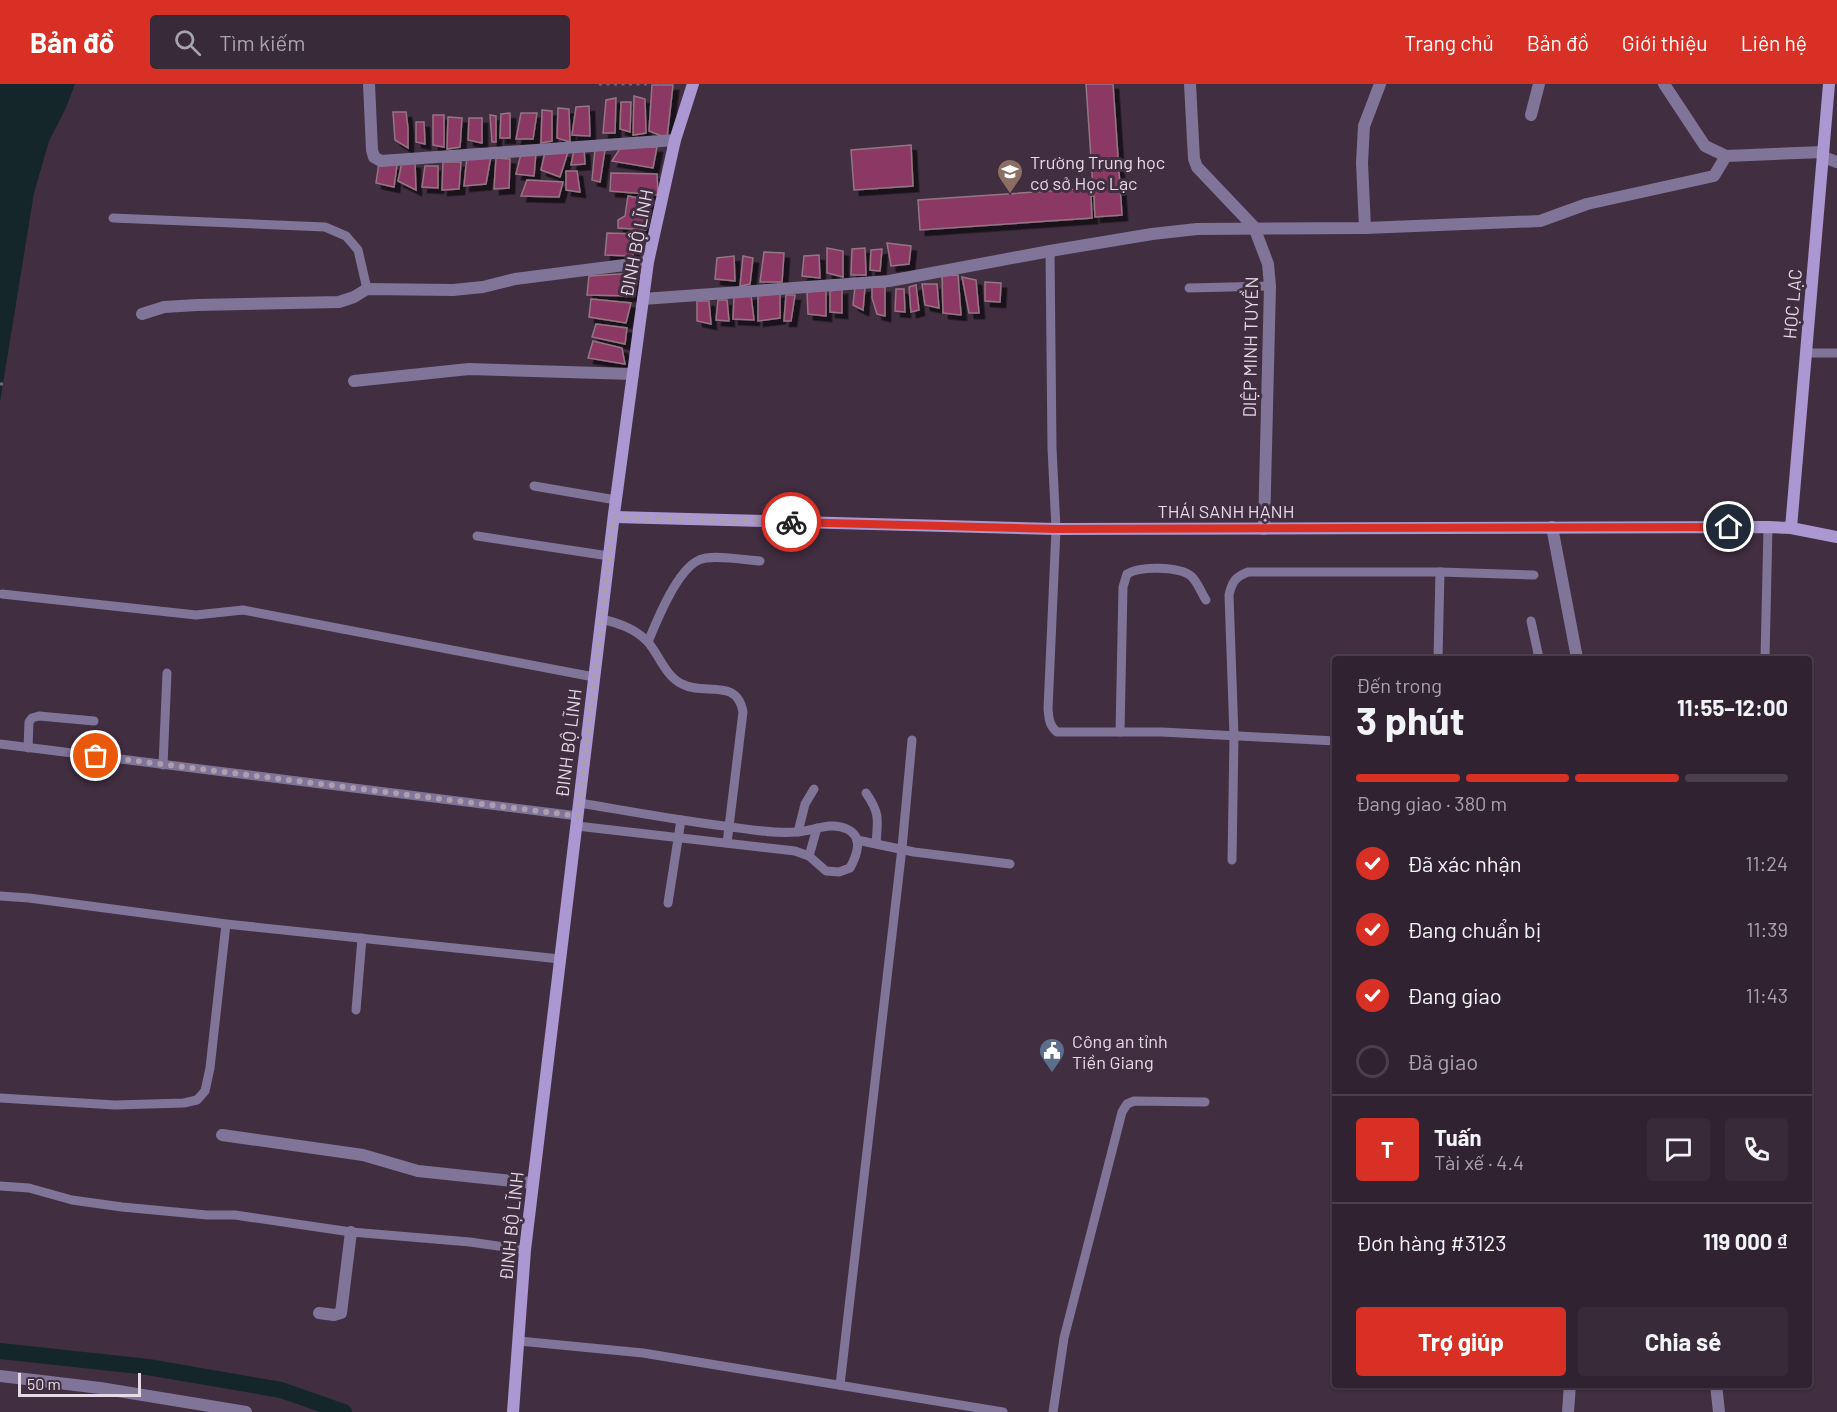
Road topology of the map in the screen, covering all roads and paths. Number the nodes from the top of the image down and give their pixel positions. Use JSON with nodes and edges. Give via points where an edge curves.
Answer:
{"nodes":[{"id":1,"x":369,"y":84,"type":"edge"},
{"id":2,"x":599,"y":84,"type":"edge"},
{"id":3,"x":662,"y":84,"type":"edge"},
{"id":4,"x":693,"y":84,"type":"edge"},
{"id":5,"x":1190,"y":84,"type":"edge"},
{"id":6,"x":1380,"y":84,"type":"edge"},
{"id":7,"x":1539,"y":84,"type":"edge"},
{"id":8,"x":1664,"y":84,"type":"edge"},
{"id":9,"x":1829,"y":84,"type":"edge"},
{"id":10,"x":1530,"y":115,"type":"dead end"},
{"id":11,"x":675,"y":140,"type":"junction"},
{"id":12,"x":1823,"y":154,"type":"junction"},
{"id":13,"x":1726,"y":156,"type":"junction"},
{"id":14,"x":1837,"y":162,"type":"edge"},
{"id":15,"x":113,"y":218,"type":"dead end"},
{"id":16,"x":1254,"y":227,"type":"junction"},
{"id":17,"x":1365,"y":228,"type":"junction"},
{"id":18,"x":1050,"y":251,"type":"junction"},
{"id":19,"x":648,"y":262,"type":"junction"},
{"id":20,"x":1270,"y":286,"type":"junction"},
{"id":21,"x":1189,"y":288,"type":"dead end"},
{"id":22,"x":367,"y":289,"type":"junction"},
{"id":23,"x":643,"y":299,"type":"junction"},
{"id":24,"x":142,"y":314,"type":"dead end"},
{"id":25,"x":1806,"y":353,"type":"junction"},
{"id":26,"x":1837,"y":353,"type":"edge"},
{"id":27,"x":633,"y":374,"type":"junction"},
{"id":28,"x":354,"y":381,"type":"dead end"},
{"id":29,"x":534,"y":486,"type":"dead end"},
{"id":30,"x":616,"y":500,"type":"junction"},
{"id":31,"x":614,"y":517,"type":"junction"},
{"id":32,"x":1552,"y":527,"type":"junction"},
{"id":33,"x":1768,"y":527,"type":"junction"},
{"id":34,"x":1791,"y":528,"type":"junction"},
{"id":35,"x":1056,"y":529,"type":"junction"},
{"id":36,"x":1264,"y":529,"type":"junction"},
{"id":37,"x":477,"y":536,"type":"dead end"},
{"id":38,"x":1837,"y":537,"type":"edge"},
{"id":39,"x":609,"y":555,"type":"junction"},
{"id":40,"x":760,"y":561,"type":"dead end"},
{"id":41,"x":1440,"y":572,"type":"junction"},
{"id":42,"x":1534,"y":575,"type":"dead end"},
{"id":43,"x":2,"y":594,"type":"dead end"},
{"id":44,"x":1206,"y":600,"type":"dead end"},
{"id":45,"x":602,"y":619,"type":"junction"},
{"id":46,"x":1531,"y":621,"type":"dead end"},
{"id":47,"x":648,"y":642,"type":"junction"},
{"id":48,"x":1438,"y":656,"type":"edge"},
{"id":49,"x":1539,"y":656,"type":"edge"},
{"id":50,"x":1577,"y":656,"type":"edge"},
{"id":51,"x":1765,"y":656,"type":"edge"},
{"id":52,"x":167,"y":674,"type":"dead end"},
{"id":53,"x":594,"y":677,"type":"junction"},
{"id":54,"x":94,"y":721,"type":"dead end"},
{"id":55,"x":1120,"y":732,"type":"junction"},
{"id":56,"x":1234,"y":736,"type":"junction"},
{"id":57,"x":912,"y":741,"type":"dead end"},
{"id":58,"x":1332,"y":741,"type":"edge"},
{"id":59,"x":0,"y":744,"type":"edge"},
{"id":60,"x":28,"y":748,"type":"junction"},
{"id":61,"x":163,"y":765,"type":"junction"},
{"id":62,"x":814,"y":789,"type":"dead end"},
{"id":63,"x":866,"y":793,"type":"dead end"},
{"id":64,"x":580,"y":803,"type":"junction"},
{"id":65,"x":681,"y":820,"type":"junction"},
{"id":66,"x":578,"y":821,"type":"junction"},
{"id":67,"x":729,"y":827,"type":"junction"},
{"id":68,"x":817,"y":828,"type":"junction"},
{"id":69,"x":798,"y":832,"type":"junction"},
{"id":70,"x":679,"y":838,"type":"junction"},
{"id":71,"x":857,"y":840,"type":"junction"},
{"id":72,"x":727,"y":843,"type":"junction"},
{"id":73,"x":876,"y":843,"type":"junction"},
{"id":74,"x":902,"y":848,"type":"junction"},
{"id":75,"x":809,"y":856,"type":"junction"},
{"id":76,"x":1232,"y":860,"type":"dead end"},
{"id":77,"x":1010,"y":864,"type":"dead end"},
{"id":78,"x":0,"y":897,"type":"edge"},
{"id":79,"x":668,"y":903,"type":"dead end"},
{"id":80,"x":226,"y":924,"type":"junction"},
{"id":81,"x":362,"y":938,"type":"junction"},
{"id":82,"x":560,"y":959,"type":"junction"},
{"id":83,"x":356,"y":1010,"type":"dead end"},
{"id":84,"x":0,"y":1098,"type":"edge"},
{"id":85,"x":1205,"y":1102,"type":"dead end"},
{"id":86,"x":222,"y":1135,"type":"dead end"},
{"id":87,"x":532,"y":1184,"type":"junction"},
{"id":88,"x":0,"y":1186,"type":"edge"},
{"id":89,"x":351,"y":1233,"type":"junction"},
{"id":90,"x":525,"y":1250,"type":"junction"},
{"id":91,"x":319,"y":1313,"type":"dead end"},
{"id":92,"x":519,"y":1341,"type":"junction"},
{"id":93,"x":0,"y":1376,"type":"edge"},
{"id":94,"x":840,"y":1385,"type":"junction"},
{"id":95,"x":1570,"y":1388,"type":"edge"},
{"id":96,"x":1716,"y":1388,"type":"edge"},
{"id":97,"x":246,"y":1412,"type":"edge"},
{"id":98,"x":513,"y":1412,"type":"edge"},
{"id":99,"x":1003,"y":1412,"type":"edge"},
{"id":100,"x":1053,"y":1412,"type":"edge"},
{"id":101,"x":1568,"y":1412,"type":"edge"},
{"id":102,"x":1719,"y":1412,"type":"edge"}],
"edges":[{"from":1,"to":11,"type":"street","via":[[372,150],[374,158],[381,161]]},
{"from":2,"to":3,"type":"path"},
{"from":4,"to":11,"type":"street","name":"ĐINH BỘ LĨNH"},
{"from":5,"to":16,"type":"street","name":"DIỆP MINH TUYỀN","via":[[1197,167]]},
{"from":6,"to":17,"type":"street","via":[[1364,126]]},
{"from":7,"to":10,"type":"street"},
{"from":8,"to":13,"type":"street","via":[[1705,146]]},
{"from":9,"to":12,"type":"street","name":"HỌC LẠC"},
{"from":11,"to":19,"type":"street","name":"ĐINH BỘ LĨNH"},
{"from":12,"to":13,"type":"street"},
{"from":12,"to":14,"type":"street"},
{"from":12,"to":25,"type":"street","name":"HỌC LẠC"},
{"from":13,"to":17,"type":"street","via":[[1713,176],[1587,204],[1540,221]]},
{"from":15,"to":22,"type":"lane","via":[[325,227],[346,236],[358,250]]},
{"from":16,"to":17,"type":"street"},
{"from":16,"to":18,"type":"street","via":[[1152,234]]},
{"from":16,"to":20,"type":"street","name":"DIỆP MINH TUYỀN","via":[[1268,264]]},
{"from":18,"to":23,"type":"street","via":[[889,281]]},
{"from":18,"to":35,"type":"lane"},
{"from":19,"to":22,"type":"street","via":[[453,290]]},
{"from":19,"to":23,"type":"street","name":"ĐINH BỘ LĨNH"},
{"from":20,"to":21,"type":"lane"},
{"from":20,"to":36,"type":"street","name":"DIỆP MINH TUYỀN"},
{"from":22,"to":24,"type":"street","via":[[339,302],[164,307]]},
{"from":23,"to":27,"type":"street","name":"ĐINH BỘ LĨNH"},
{"from":25,"to":26,"type":"lane"},
{"from":25,"to":34,"type":"street","name":"HỌC LẠC"},
{"from":27,"to":28,"type":"street","via":[[469,369]]},
{"from":27,"to":30,"type":"street","name":"ĐINH BỘ LĨNH"},
{"from":29,"to":30,"type":"lane"},
{"from":30,"to":31,"type":"street","name":"ĐINH BỘ LĨNH"},
{"from":31,"to":35,"type":"street","name":"THÁI SANH HẠNH"},
{"from":31,"to":39,"type":"street","name":"ĐINH BỘ LĨNH"},
{"from":32,"to":33,"type":"street","name":"THÁI SANH HẠNH"},
{"from":32,"to":36,"type":"street","name":"THÁI SANH HẠNH"},
{"from":32,"to":50,"type":"street"},
{"from":33,"to":34,"type":"street","name":"THÁI SANH HẠNH"},
{"from":33,"to":51,"type":"lane"},
{"from":34,"to":38,"type":"street","name":"THÁI SANH HẠNH"},
{"from":35,"to":36,"type":"street","name":"THÁI SANH HẠNH"},
{"from":35,"to":55,"type":"lane","via":[[1049,723],[1057,732]]},
{"from":37,"to":39,"type":"lane"},
{"from":39,"to":45,"type":"street","name":"ĐINH BỘ LĨNH"},
{"from":40,"to":47,"type":"lane","via":[[700,559],[689,567],[664,604]]},
{"from":41,"to":42,"type":"lane"},
{"from":41,"to":48,"type":"lane"},
{"from":41,"to":56,"type":"lane","via":[[1248,572],[1238,576],[1229,595]]},
{"from":43,"to":53,"type":"lane","via":[[196,615],[243,610]]},
{"from":44,"to":55,"type":"lane","via":[[1193,577],[1186,573],[1161,568],[1134,569],[1127,574],[1123,587]]},
{"from":45,"to":47,"type":"lane","via":[[636,632]]},
{"from":45,"to":53,"type":"street","name":"ĐINH BỘ LĨNH"},
{"from":46,"to":49,"type":"lane"},
{"from":47,"to":67,"type":"lane","via":[[681,684],[721,690],[741,700],[743,712]]},
{"from":52,"to":61,"type":"lane"},
{"from":53,"to":64,"type":"street","name":"ĐINH BỘ LĨNH"},
{"from":54,"to":60,"type":"lane","via":[[32,718]]},
{"from":55,"to":56,"type":"lane"},
{"from":56,"to":58,"type":"lane"},
{"from":56,"to":76,"type":"lane"},
{"from":57,"to":74,"type":"lane"},
{"from":59,"to":60,"type":"lane"},
{"from":60,"to":61,"type":"lane"},
{"from":61,"to":66,"type":"lane"},
{"from":62,"to":69,"type":"lane","via":[[805,804]]},
{"from":63,"to":73,"type":"lane","via":[[876,808]]},
{"from":64,"to":65,"type":"lane"},
{"from":64,"to":66,"type":"street","name":"ĐINH BỘ LĨNH"},
{"from":65,"to":67,"type":"lane"},
{"from":65,"to":70,"type":"lane"},
{"from":66,"to":70,"type":"lane"},
{"from":66,"to":82,"type":"street","name":"ĐINH BỘ LĨNH"},
{"from":67,"to":69,"type":"lane"},
{"from":67,"to":72,"type":"lane"},
{"from":68,"to":69,"type":"lane"},
{"from":68,"to":71,"type":"lane","via":[[846,828]]},
{"from":68,"to":75,"type":"lane"},
{"from":70,"to":72,"type":"lane"},
{"from":70,"to":79,"type":"lane"},
{"from":71,"to":73,"type":"lane"},
{"from":71,"to":75,"type":"lane","via":[[857,855],[850,868],[838,872],[826,871]]},
{"from":72,"to":75,"type":"lane"},
{"from":73,"to":74,"type":"lane"},
{"from":74,"to":77,"type":"lane"},
{"from":74,"to":94,"type":"lane"},
{"from":78,"to":80,"type":"lane"},
{"from":80,"to":81,"type":"lane"},
{"from":80,"to":84,"type":"lane","via":[[210,1068],[205,1091],[197,1100],[115,1105]]},
{"from":81,"to":82,"type":"lane"},
{"from":81,"to":83,"type":"lane"},
{"from":82,"to":87,"type":"street","name":"ĐINH BỘ LĨNH"},
{"from":85,"to":100,"type":"lane","via":[[1134,1101],[1122,1112],[1064,1338]]},
{"from":86,"to":87,"type":"street","via":[[363,1155],[418,1171]]},
{"from":87,"to":90,"type":"street","name":"ĐINH BỘ LĨNH"},
{"from":88,"to":89,"type":"lane","via":[[122,1207],[235,1215]]},
{"from":89,"to":90,"type":"lane"},
{"from":89,"to":91,"type":"street","via":[[341,1313]]},
{"from":90,"to":92,"type":"street","name":"ĐINH BỘ LĨNH"},
{"from":92,"to":94,"type":"lane","via":[[643,1353]]},
{"from":92,"to":98,"type":"street","name":"ĐINH BỘ LĨNH"},
{"from":93,"to":97,"type":"street"},
{"from":94,"to":99,"type":"lane"},
{"from":95,"to":101,"type":"street"},
{"from":96,"to":102,"type":"street"}]}
